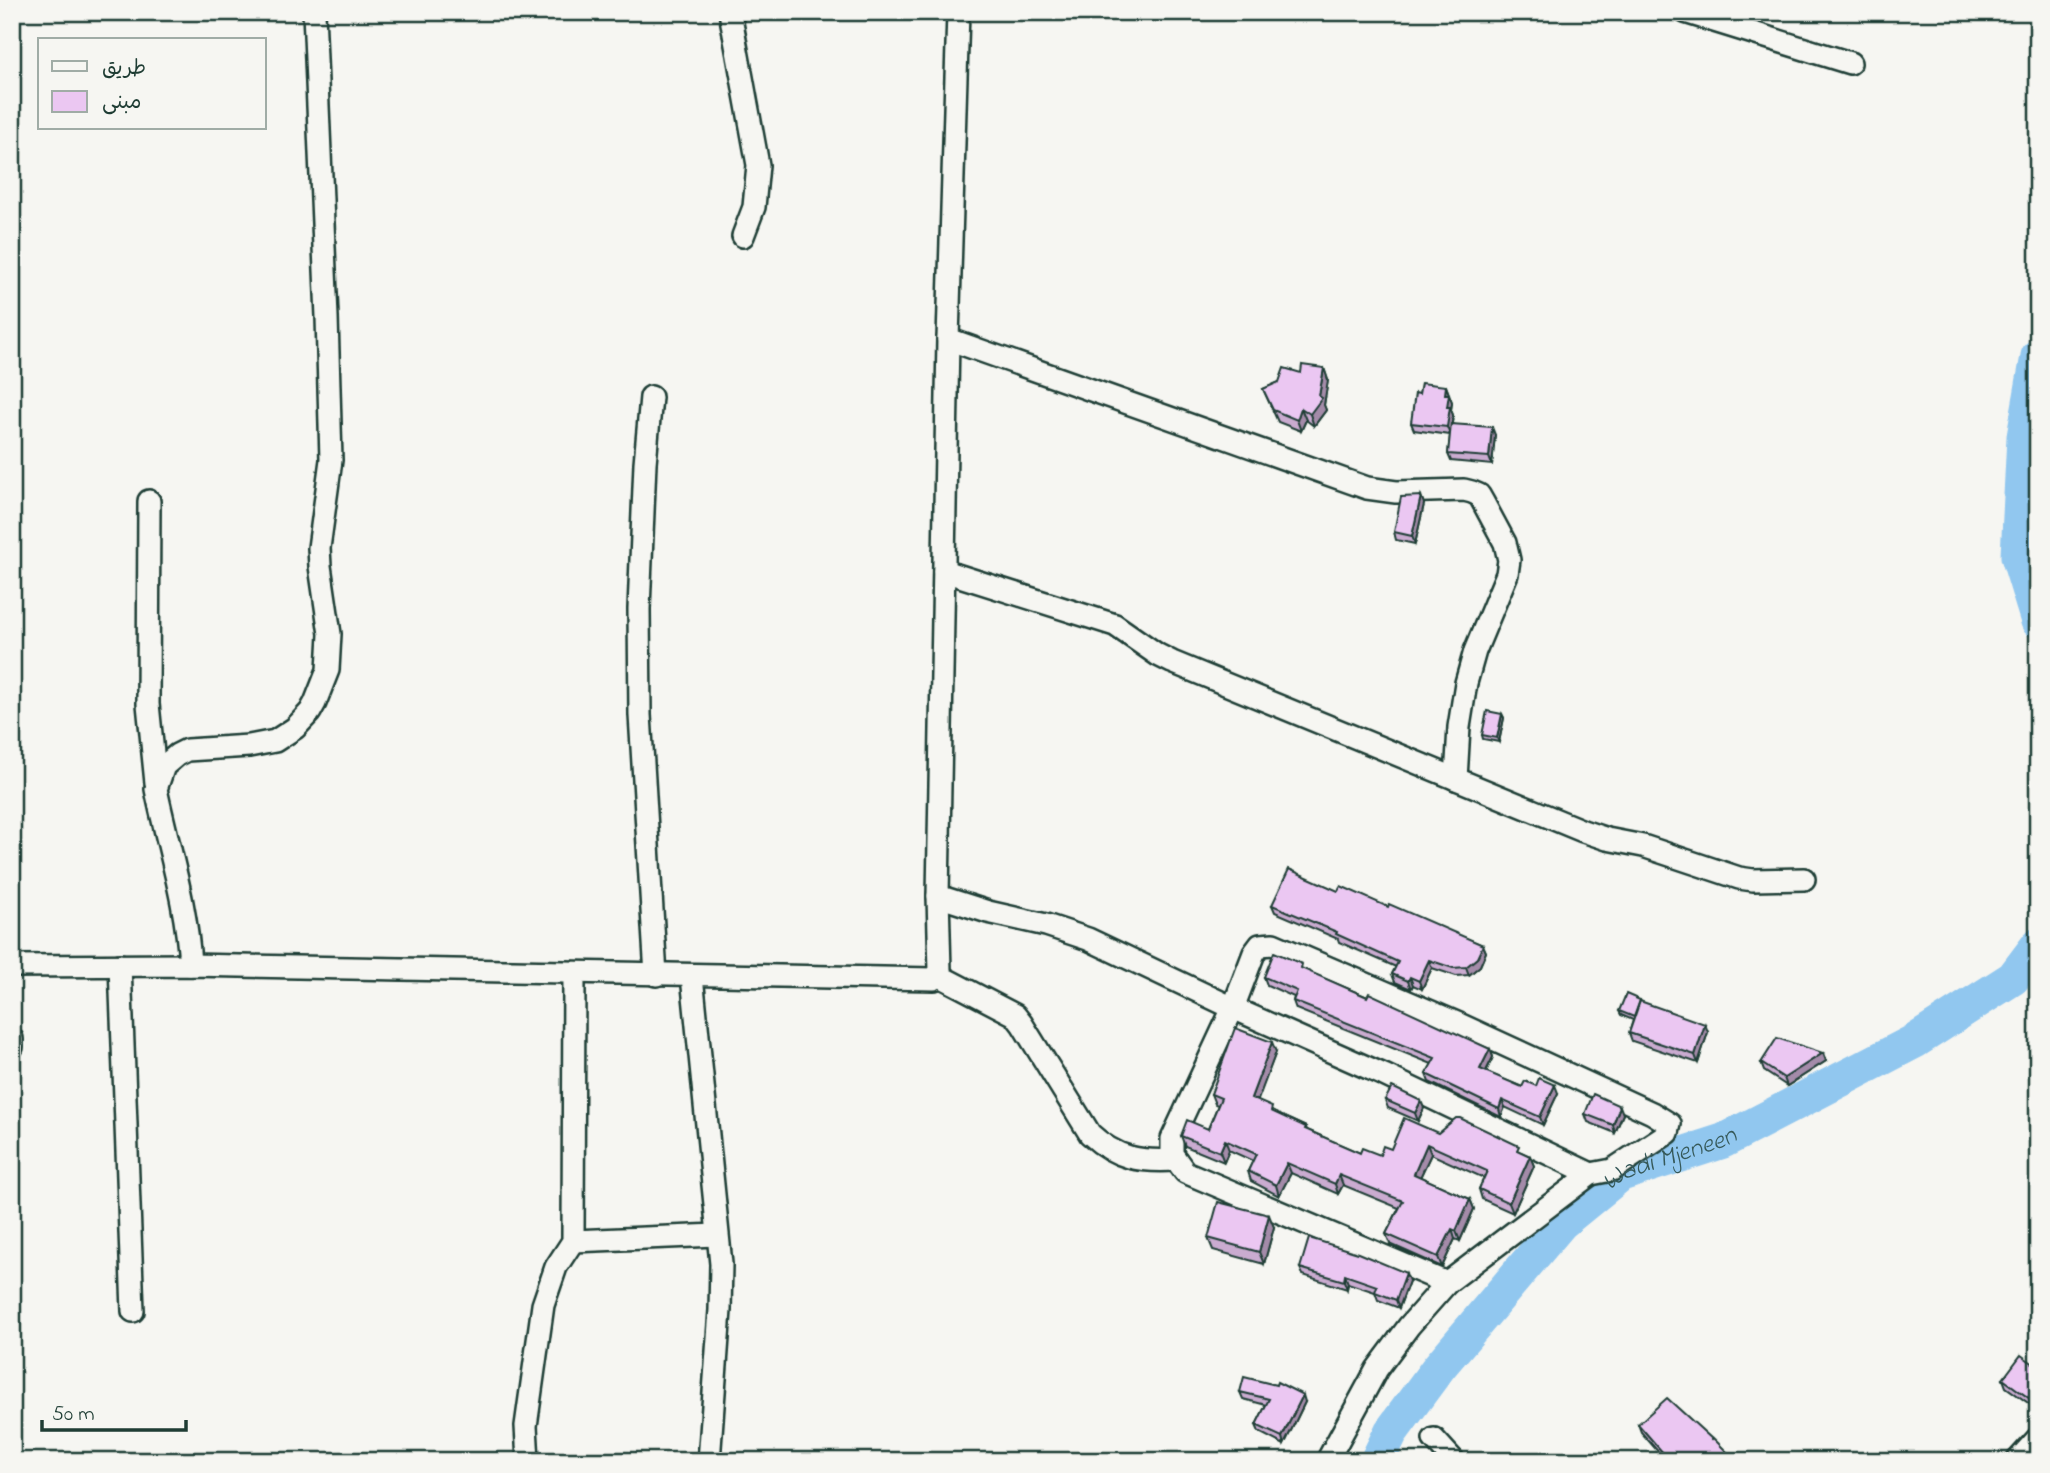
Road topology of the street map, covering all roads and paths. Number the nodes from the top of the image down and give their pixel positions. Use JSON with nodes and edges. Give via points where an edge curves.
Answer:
{"nodes":[{"id":1,"x":314,"y":12,"type":"edge"},
{"id":2,"x":730,"y":12,"type":"edge"},
{"id":3,"x":958,"y":12,"type":"edge"},
{"id":4,"x":1685,"y":12,"type":"edge"},
{"id":5,"x":1850,"y":63,"type":"dead end"},
{"id":6,"x":743,"y":236,"type":"dead end"},
{"id":7,"x":948,"y":339,"type":"junction"},
{"id":8,"x":651,"y":397,"type":"dead end"},
{"id":9,"x":149,"y":501,"type":"dead end"},
{"id":10,"x":944,"y":571,"type":"junction"},
{"id":11,"x":1456,"y":779,"type":"junction"},
{"id":12,"x":156,"y":789,"type":"junction"},
{"id":13,"x":1804,"y":879,"type":"dead end"},
{"id":14,"x":938,"y":896,"type":"junction"},
{"id":15,"x":120,"y":965,"type":"junction"},
{"id":16,"x":190,"y":965,"type":"junction"},
{"id":17,"x":12,"y":966,"type":"edge"},
{"id":18,"x":574,"y":974,"type":"junction"},
{"id":19,"x":656,"y":975,"type":"junction"},
{"id":20,"x":938,"y":975,"type":"junction"},
{"id":21,"x":692,"y":976,"type":"junction"},
{"id":22,"x":1233,"y":1008,"type":"junction"},
{"id":23,"x":12,"y":1040,"type":"edge"},
{"id":24,"x":12,"y":1047,"type":"edge"},
{"id":25,"x":1176,"y":1160,"type":"junction"},
{"id":26,"x":1591,"y":1174,"type":"junction"},
{"id":27,"x":717,"y":1235,"type":"junction"},
{"id":28,"x":573,"y":1241,"type":"junction"},
{"id":29,"x":1447,"y":1283,"type":"junction"},
{"id":30,"x":133,"y":1311,"type":"dead end"},
{"id":31,"x":2038,"y":1438,"type":"edge"},
{"id":32,"x":1434,"y":1439,"type":"dead end"},
{"id":33,"x":528,"y":1461,"type":"edge"},
{"id":34,"x":709,"y":1461,"type":"edge"},
{"id":35,"x":1327,"y":1461,"type":"edge"},
{"id":36,"x":1454,"y":1461,"type":"edge"},
{"id":37,"x":2017,"y":1461,"type":"edge"}],
"edges":[{"from":1,"to":12,"type":"street","via":[[331,460],[319,548],[330,634],[328,670],[315,703],[295,728],[275,741],[187,750],[164,766]]},
{"from":2,"to":6,"type":"street","via":[[758,164],[754,207]]},
{"from":3,"to":7,"type":"street"},
{"from":4,"to":5,"type":"street"},
{"from":7,"to":10,"type":"street"},
{"from":7,"to":11,"type":"street","via":[[1367,488],[1464,490],[1479,495],[1505,543],[1507,574],[1469,668]]},
{"from":8,"to":19,"type":"street","via":[[639,609],[640,715]]},
{"from":9,"to":12,"type":"street","via":[[148,704]]},
{"from":10,"to":11,"type":"street","via":[[1115,625],[1165,659]]},
{"from":10,"to":14,"type":"street"},
{"from":11,"to":13,"type":"street","via":[[1583,831],[1739,878]]},
{"from":12,"to":16,"type":"street","via":[[184,911]]},
{"from":14,"to":20,"type":"street"},
{"from":14,"to":22,"type":"street","via":[[1088,939]]},
{"from":15,"to":16,"type":"street"},
{"from":15,"to":17,"type":"street"},
{"from":15,"to":30,"type":"street"},
{"from":16,"to":18,"type":"street"},
{"from":18,"to":19,"type":"street"},
{"from":18,"to":28,"type":"street"},
{"from":19,"to":21,"type":"street"},
{"from":20,"to":21,"type":"street","via":[[928,980]]},
{"from":20,"to":25,"type":"street","via":[[1014,1015],[1100,1143],[1132,1159]]},
{"from":21,"to":27,"type":"street"},
{"from":22,"to":25,"type":"street","via":[[1172,1139]]},
{"from":22,"to":26,"type":"street"},
{"from":22,"to":26,"type":"street","via":[[1254,953],[1260,945],[1273,944],[1572,1075],[1670,1124],[1668,1133],[1612,1170]]},
{"from":23,"to":24,"type":"street"},
{"from":25,"to":29,"type":"street","via":[[1185,1172]]},
{"from":26,"to":29,"type":"street"},
{"from":27,"to":28,"type":"street"},
{"from":27,"to":34,"type":"street","via":[[720,1310]]},
{"from":28,"to":33,"type":"street","via":[[556,1268],[543,1305],[526,1426]]},
{"from":29,"to":35,"type":"street","via":[[1377,1369]]},
{"from":31,"to":37,"type":"street"},
{"from":32,"to":36,"type":"street"}]}
